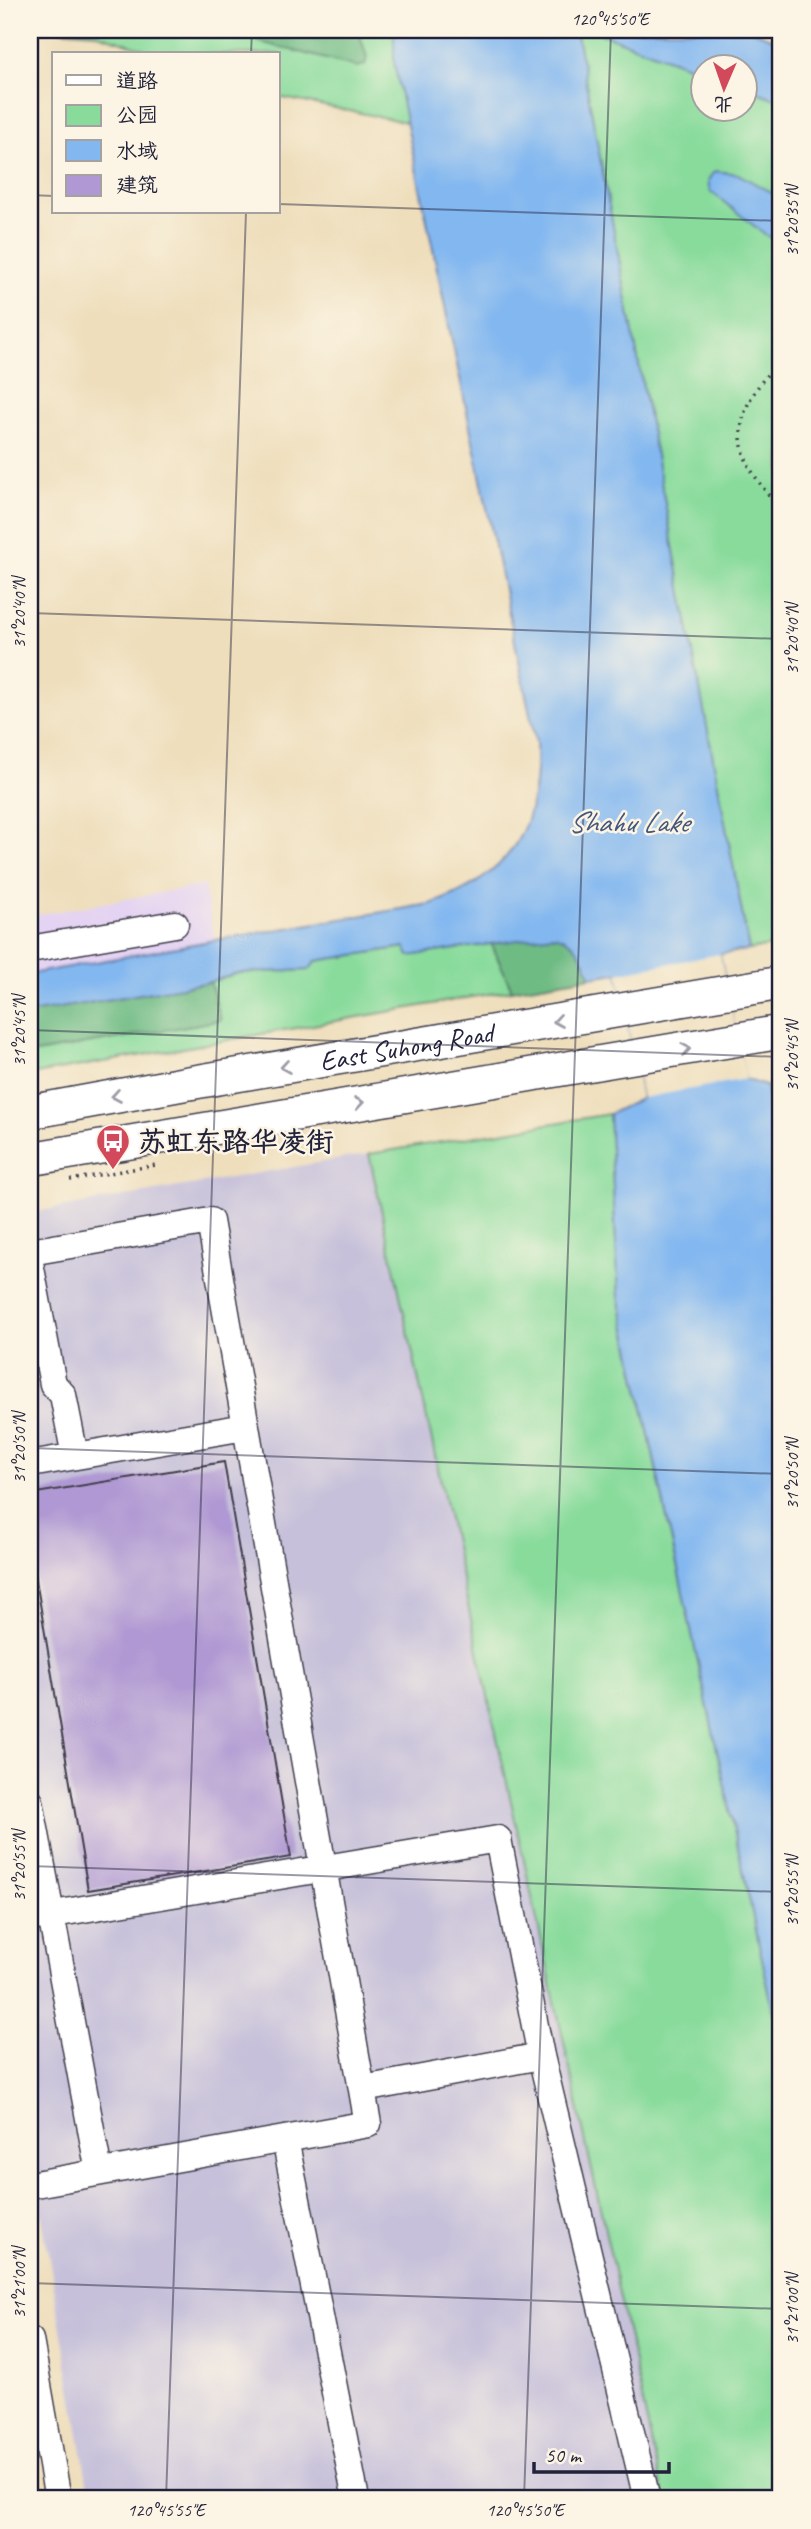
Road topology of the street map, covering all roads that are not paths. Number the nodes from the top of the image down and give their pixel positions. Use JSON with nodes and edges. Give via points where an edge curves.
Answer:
{"nodes":[{"id":1,"x":175,"y":924,"type":"dead end"},
{"id":2,"x":30,"y":949,"type":"edge"},
{"id":3,"x":781,"y":983,"type":"edge"},
{"id":4,"x":781,"y":1032,"type":"edge"},
{"id":5,"x":30,"y":1112,"type":"edge"},
{"id":6,"x":30,"y":1159,"type":"edge"},
{"id":7,"x":30,"y":1252,"type":"edge"},
{"id":8,"x":30,"y":1263,"type":"edge"},
{"id":9,"x":42,"y":1386,"type":"edge"},
{"id":10,"x":245,"y":1427,"type":"junction"},
{"id":11,"x":75,"y":1456,"type":"junction"},
{"id":12,"x":30,"y":1464,"type":"edge"},
{"id":13,"x":30,"y":1801,"type":"edge"},
{"id":14,"x":323,"y":1868,"type":"junction"},
{"id":15,"x":40,"y":1916,"type":"edge"},
{"id":16,"x":541,"y":2056,"type":"junction"},
{"id":17,"x":363,"y":2089,"type":"junction"},
{"id":18,"x":285,"y":2139,"type":"junction"},
{"id":19,"x":99,"y":2172,"type":"junction"},
{"id":20,"x":30,"y":2185,"type":"edge"},
{"id":21,"x":30,"y":2340,"type":"edge"},
{"id":22,"x":58,"y":2499,"type":"edge"},
{"id":23,"x":356,"y":2499,"type":"edge"},
{"id":24,"x":647,"y":2499,"type":"edge"}],
"edges":[{"from":1,"to":2,"type":"street"},
{"from":3,"to":5,"type":"main road","name":"East Suhong Road","one_way":true},
{"from":6,"to":4,"type":"main road","name":"East Suhong Road","one_way":true},
{"from":7,"to":10,"type":"street","via":[[210,1221]]},
{"from":8,"to":9,"type":"street"},
{"from":9,"to":11,"type":"street","via":[[62,1395]]},
{"from":10,"to":11,"type":"street"},
{"from":10,"to":14,"type":"street"},
{"from":11,"to":12,"type":"street"},
{"from":13,"to":15,"type":"street"},
{"from":14,"to":15,"type":"street"},
{"from":14,"to":16,"type":"street","via":[[498,1839]]},
{"from":14,"to":17,"type":"street"},
{"from":15,"to":19,"type":"street"},
{"from":16,"to":17,"type":"street"},
{"from":16,"to":24,"type":"street"},
{"from":17,"to":18,"type":"street","via":[[368,2124]]},
{"from":18,"to":19,"type":"street"},
{"from":18,"to":23,"type":"street"},
{"from":19,"to":20,"type":"street"},
{"from":21,"to":22,"type":"street"}]}
